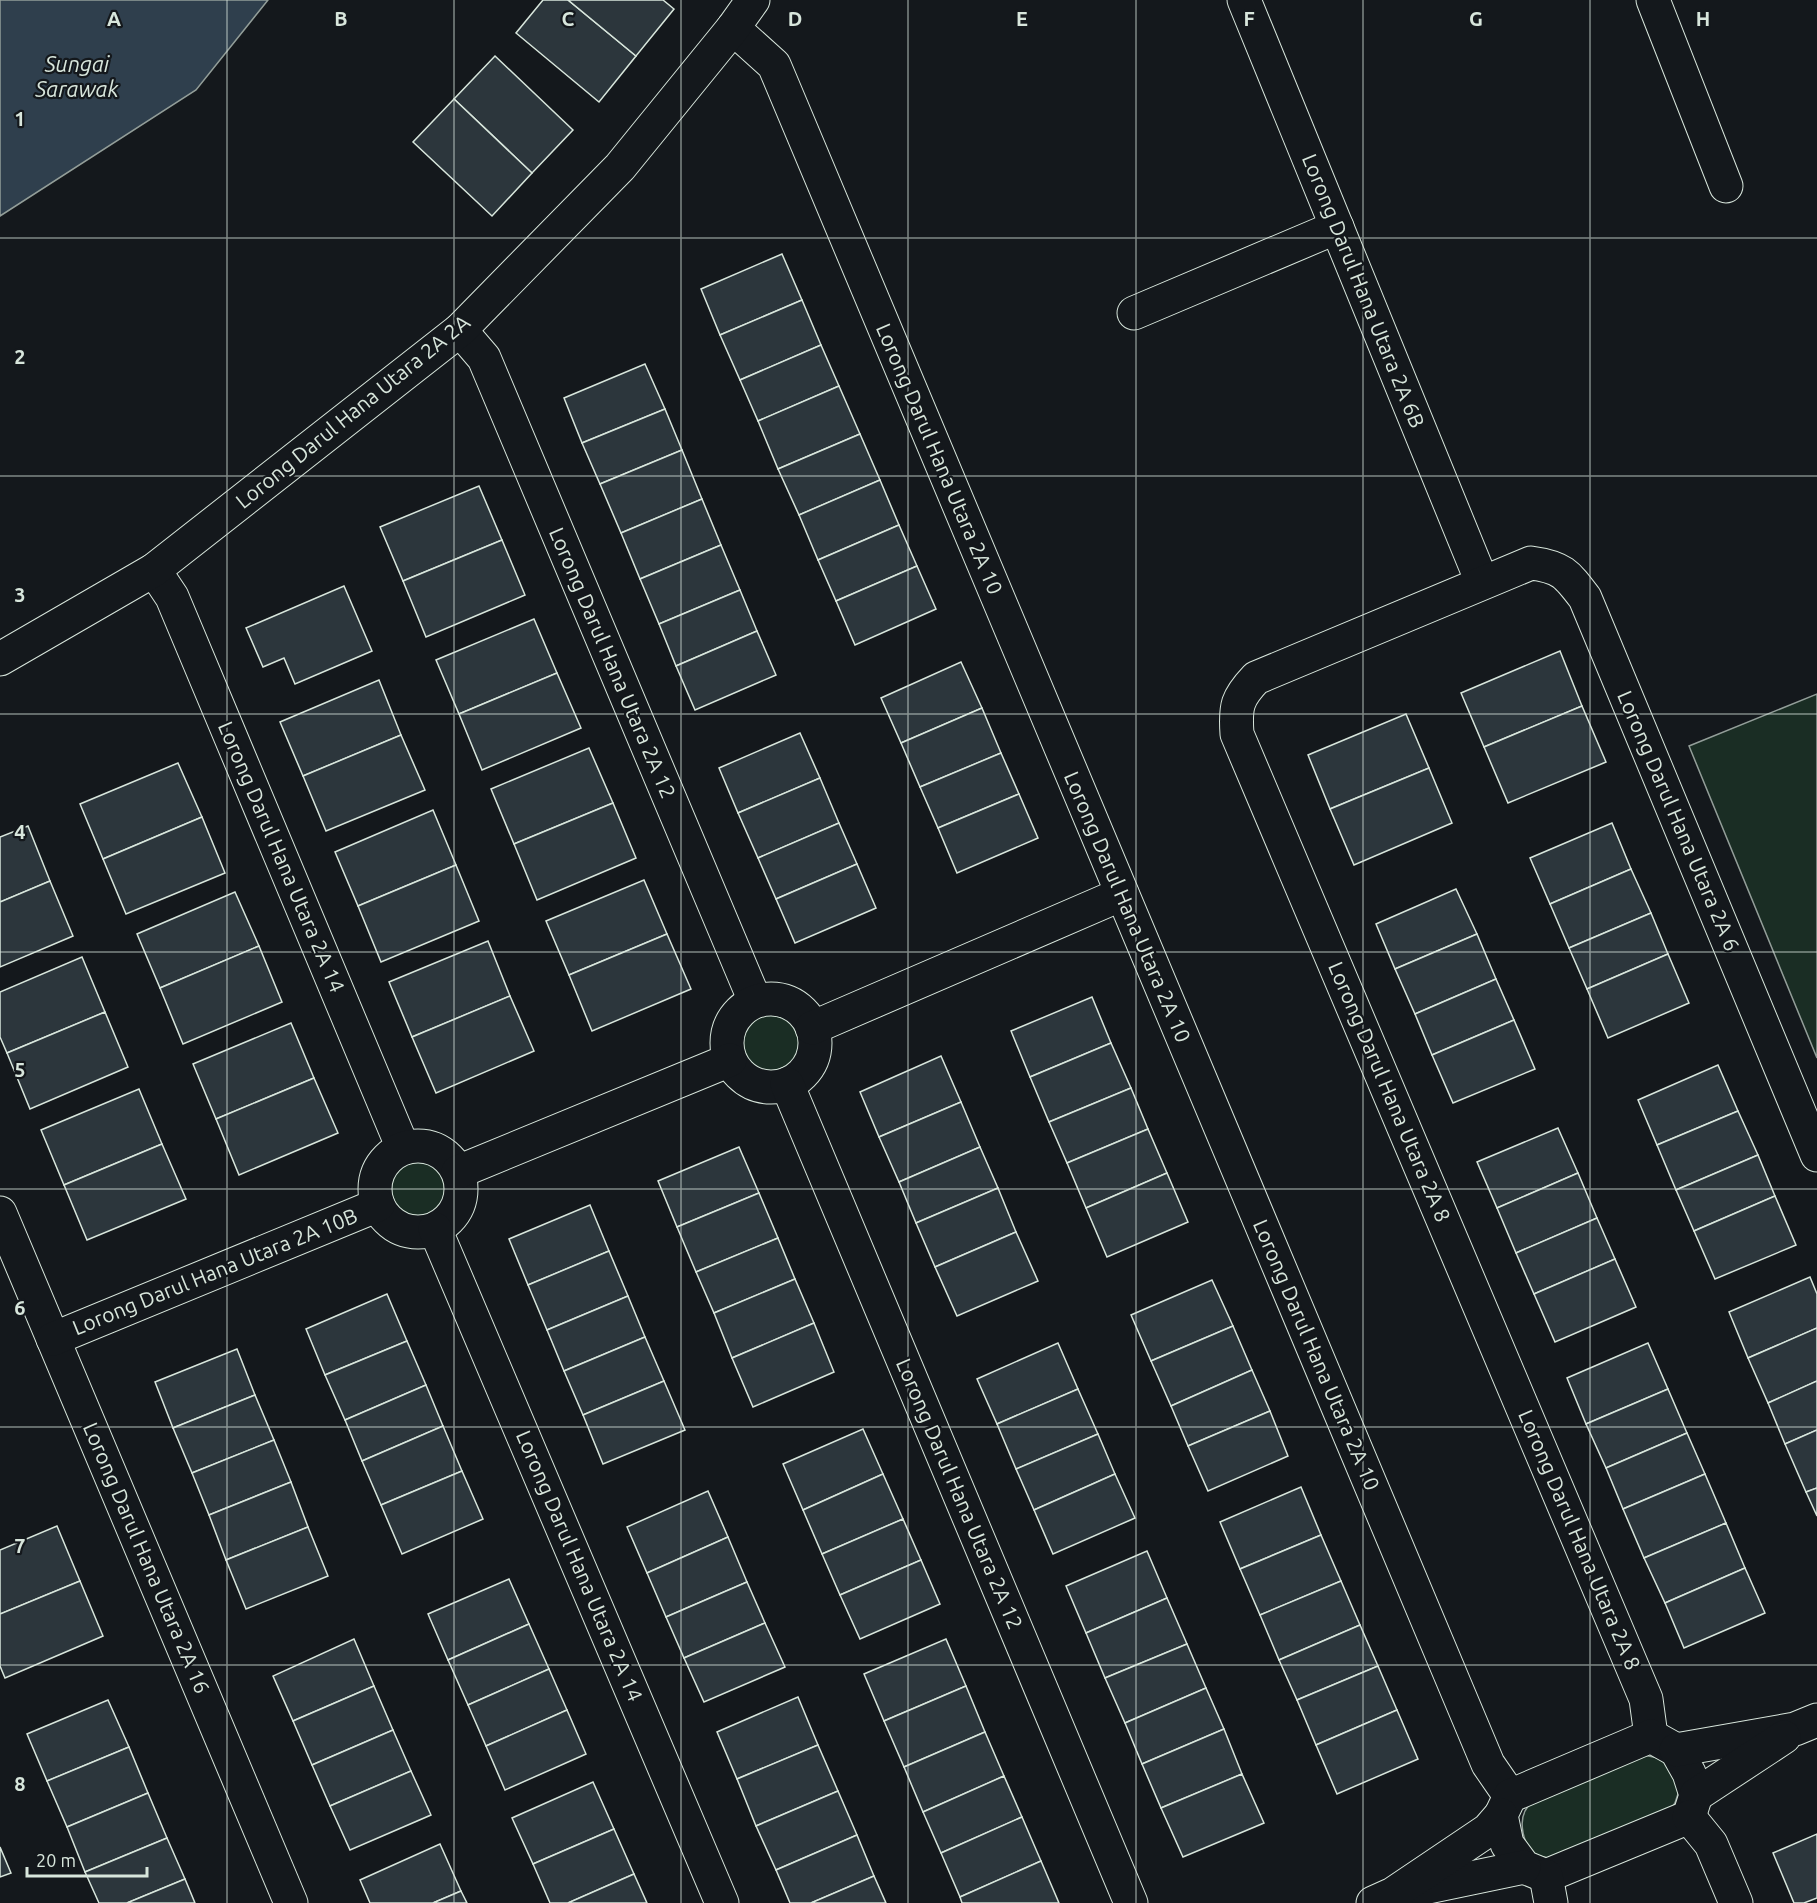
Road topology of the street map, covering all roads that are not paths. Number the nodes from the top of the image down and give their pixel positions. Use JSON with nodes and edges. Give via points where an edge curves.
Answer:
{"nodes":[{"id":1,"x":753,"y":0,"type":"edge"},
{"id":2,"x":1244,"y":0,"type":"edge"},
{"id":3,"x":1653,"y":0,"type":"edge"},
{"id":4,"x":733,"y":28,"type":"junction"},
{"id":5,"x":1726,"y":186,"type":"dead end"},
{"id":6,"x":1337,"y":227,"type":"junction"},
{"id":7,"x":1134,"y":313,"type":"dead end"},
{"id":8,"x":459,"y":330,"type":"junction"},
{"id":9,"x":154,"y":570,"type":"junction"},
{"id":10,"x":1482,"y":582,"type":"junction"},
{"id":11,"x":0,"y":659,"type":"edge"},
{"id":12,"x":1122,"y":894,"type":"junction"},
{"id":13,"x":755,"y":1001,"type":"junction"},
{"id":14,"x":812,"y":1028,"type":"junction"},
{"id":15,"x":730,"y":1060,"type":"junction"},
{"id":16,"x":787,"y":1084,"type":"junction"},
{"id":17,"x":404,"y":1148,"type":"junction"},
{"id":18,"x":1817,"y":1155,"type":"edge"},
{"id":19,"x":458,"y":1172,"type":"junction"},
{"id":20,"x":378,"y":1205,"type":"junction"},
{"id":21,"x":0,"y":1213,"type":"edge"},
{"id":22,"x":435,"y":1229,"type":"junction"},
{"id":23,"x":53,"y":1339,"type":"junction"},
{"id":24,"x":1806,"y":1725,"type":"edge"},
{"id":25,"x":1663,"y":1743,"type":"junction"},
{"id":26,"x":1506,"y":1805,"type":"junction"},
{"id":27,"x":1692,"y":1806,"type":"junction"},
{"id":28,"x":1540,"y":1882,"type":"edge"},
{"id":29,"x":1383,"y":1899,"type":"edge"},
{"id":30,"x":291,"y":1903,"type":"edge"},
{"id":31,"x":723,"y":1903,"type":"edge"},
{"id":32,"x":1131,"y":1903,"type":"edge"},
{"id":33,"x":1736,"y":1903,"type":"edge"}],
"edges":[{"from":1,"to":4,"type":"street","name":"Lorong Darul Hana Utara 2A 2A"},
{"from":2,"to":6,"type":"street","name":"Lorong Darul Hana Utara 2A 6B"},
{"from":3,"to":5,"type":"street"},
{"from":4,"to":8,"type":"street","name":"Lorong Darul Hana Utara 2A 2A","via":[[620,167]]},
{"from":4,"to":12,"type":"street","name":"Lorong Darul Hana Utara 2A 10","via":[[774,65]]},
{"from":6,"to":7,"type":"street"},
{"from":6,"to":10,"type":"street","name":"Lorong Darul Hana Utara 2A 6B"},
{"from":8,"to":9,"type":"street","name":"Lorong Darul Hana Utara 2A 2A"},
{"from":8,"to":13,"type":"street","name":"Lorong Darul Hana Utara 2A 12","via":[[484,358]]},
{"from":9,"to":11,"type":"street","name":"Lorong Darul Hana Utara 2A 2A"},
{"from":9,"to":17,"type":"street","name":"Lorong Darul Hana Utara 2A 14","via":[[172,597]]},
{"from":10,"to":18,"type":"street","name":"Lorong Darul Hana Utara 2A 6","via":[[1531,563],[1551,566],[1569,577],[1585,598]]},
{"from":10,"to":25,"type":"street","name":"Lorong Darul Hana Utara 2A 8","via":[[1256,678],[1242,694],[1236,715],[1237,734]]},
{"from":12,"to":14,"type":"street"},
{"from":12,"to":26,"type":"street","name":"Lorong Darul Hana Utara 2A 10"},
{"from":13,"to":14,"type":"street","via":[[784,1002],[802,1013]]},
{"from":13,"to":15,"type":"street","via":[[734,1017],[728,1031]]},
{"from":14,"to":16,"type":"street","via":[[812,1059],[806,1071]]},
{"from":15,"to":16,"type":"street","via":[[750,1082],[765,1087]]},
{"from":15,"to":19,"type":"street"},
{"from":16,"to":32,"type":"street","name":"Lorong Darul Hana Utara 2A 12"},
{"from":17,"to":19,"type":"street","via":[[433,1148],[446,1155]]},
{"from":17,"to":20,"type":"street","via":[[382,1164],[376,1177]]},
{"from":19,"to":22,"type":"street","via":[[461,1194],[457,1208],[449,1220]]},
{"from":20,"to":22,"type":"street","via":[[385,1217],[409,1232]]},
{"from":20,"to":23,"type":"street","name":"Lorong Darul Hana Utara 2A 10B"},
{"from":21,"to":23,"type":"street","name":"Lorong Darul Hana Utara 2A 16"},
{"from":22,"to":31,"type":"street","name":"Lorong Darul Hana Utara 2A 14"},
{"from":23,"to":30,"type":"street","name":"Lorong Darul Hana Utara 2A 16"},
{"from":24,"to":25,"type":"street"},
{"from":24,"to":27,"type":"street"},
{"from":25,"to":26,"type":"street"},
{"from":25,"to":27,"type":"street","via":[[1689,1773]]},
{"from":26,"to":28,"type":"street","via":[[1507,1844]]},
{"from":26,"to":29,"type":"street","via":[[1488,1830]]},
{"from":27,"to":28,"type":"street"},
{"from":27,"to":33,"type":"street"},
{"from":28,"to":29,"type":"street"}]}
